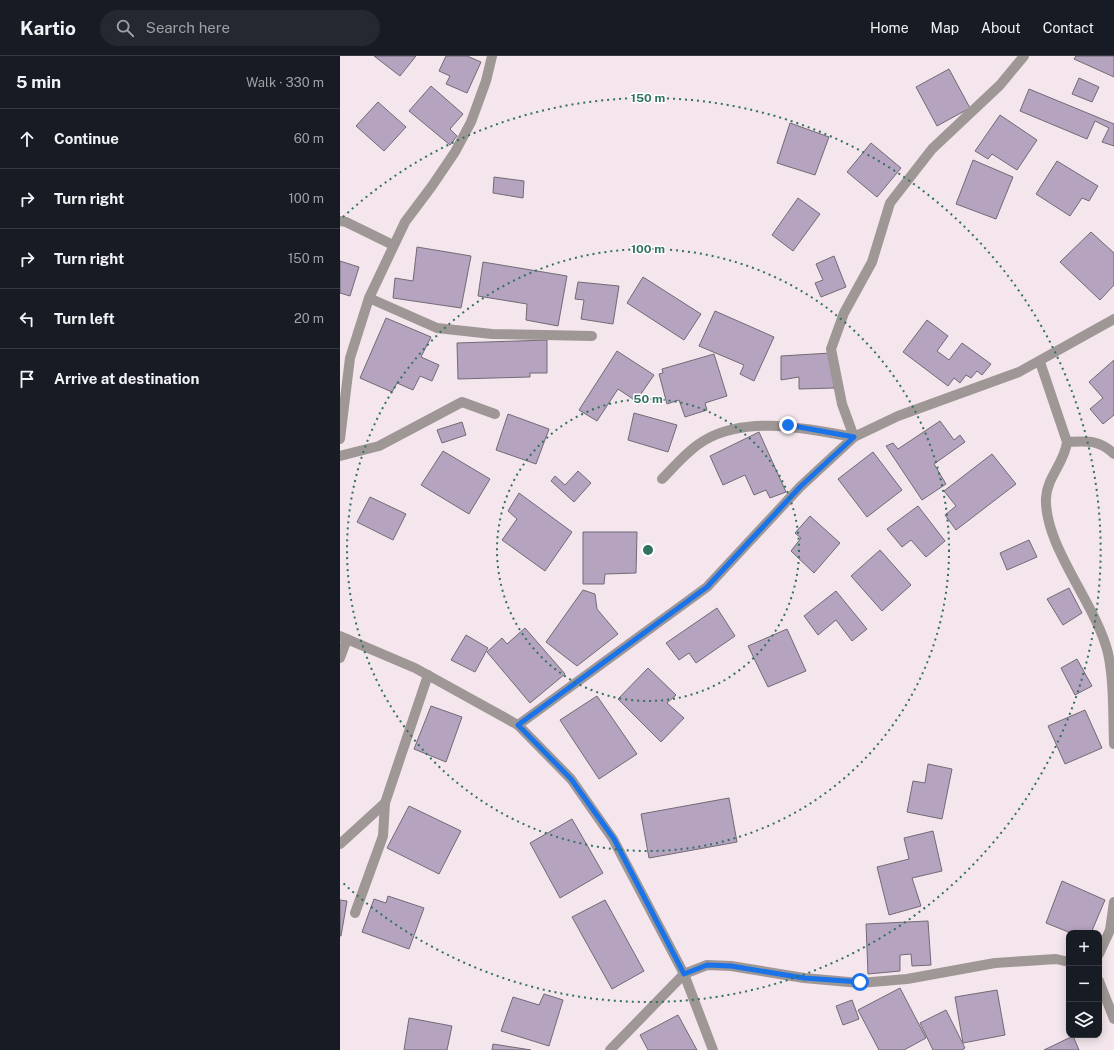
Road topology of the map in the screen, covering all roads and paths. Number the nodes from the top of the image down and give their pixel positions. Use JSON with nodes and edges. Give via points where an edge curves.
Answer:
{"nodes":[{"id":1,"x":492,"y":56,"type":"edge"},
{"id":2,"x":1024,"y":56,"type":"edge"},
{"id":3,"x":340,"y":221,"type":"edge"},
{"id":4,"x":393,"y":246,"type":"junction"},
{"id":5,"x":369,"y":298,"type":"junction"},
{"id":6,"x":1114,"y":319,"type":"edge"},
{"id":7,"x":592,"y":336,"type":"dead end"},
{"id":8,"x":1040,"y":362,"type":"junction"},
{"id":9,"x":495,"y":414,"type":"dead end"},
{"id":10,"x":854,"y":437,"type":"junction"},
{"id":11,"x":340,"y":439,"type":"edge"},
{"id":12,"x":1067,"y":442,"type":"junction"},
{"id":13,"x":1114,"y":454,"type":"edge"},
{"id":14,"x":340,"y":456,"type":"edge"},
{"id":15,"x":662,"y":480,"type":"dead end"},
{"id":16,"x":343,"y":637,"type":"edge"},
{"id":17,"x":340,"y":658,"type":"edge"},
{"id":18,"x":428,"y":675,"type":"junction"},
{"id":19,"x":518,"y":725,"type":"junction"},
{"id":20,"x":1114,"y":744,"type":"edge"},
{"id":21,"x":385,"y":803,"type":"junction"},
{"id":22,"x":340,"y":844,"type":"edge"},
{"id":23,"x":1114,"y":902,"type":"edge"},
{"id":24,"x":355,"y":913,"type":"dead end"},
{"id":25,"x":1102,"y":947,"type":"edge"},
{"id":26,"x":1066,"y":961,"type":"edge"},
{"id":27,"x":684,"y":974,"type":"junction"},
{"id":28,"x":1102,"y":989,"type":"edge"},
{"id":29,"x":1114,"y":1019,"type":"edge"},
{"id":30,"x":610,"y":1050,"type":"edge"},
{"id":31,"x":713,"y":1050,"type":"edge"}],
"edges":[{"from":1,"to":4,"type":"street","via":[[471,122],[455,152],[405,222]]},
{"from":2,"to":10,"type":"street","via":[[1000,85],[932,149],[890,203],[872,262],[844,312],[831,349],[842,404]]},
{"from":3,"to":4,"type":"street"},
{"from":4,"to":5,"type":"street"},
{"from":5,"to":7,"type":"street","via":[[437,328],[492,334]]},
{"from":5,"to":11,"type":"street","via":[[350,358]]},
{"from":6,"to":8,"type":"street"},
{"from":8,"to":10,"type":"street","via":[[898,416]]},
{"from":8,"to":12,"type":"street"},
{"from":9,"to":14,"type":"street","via":[[462,402],[379,446]]},
{"from":10,"to":15,"type":"street","via":[[788,425],[730,429],[704,440]]},
{"from":10,"to":19,"type":"street","via":[[800,487],[707,587]]},
{"from":12,"to":13,"type":"street","via":[[1093,441]]},
{"from":12,"to":20,"type":"street","via":[[1066,451],[1050,482],[1046,498],[1049,525],[1097,623],[1108,653]]},
{"from":16,"to":17,"type":"street"},
{"from":16,"to":18,"type":"street"},
{"from":18,"to":19,"type":"street"},
{"from":18,"to":21,"type":"street"},
{"from":19,"to":27,"type":"street","via":[[571,779],[614,839]]},
{"from":21,"to":22,"type":"street"},
{"from":21,"to":24,"type":"street","via":[[383,836]]},
{"from":23,"to":25,"type":"street","via":[[1110,930]]},
{"from":26,"to":27,"type":"street","via":[[1056,959],[995,963],[907,979],[860,982],[804,978],[731,966],[707,965]]},
{"from":27,"to":30,"type":"street"},
{"from":27,"to":31,"type":"street"},
{"from":28,"to":29,"type":"street"}]}
